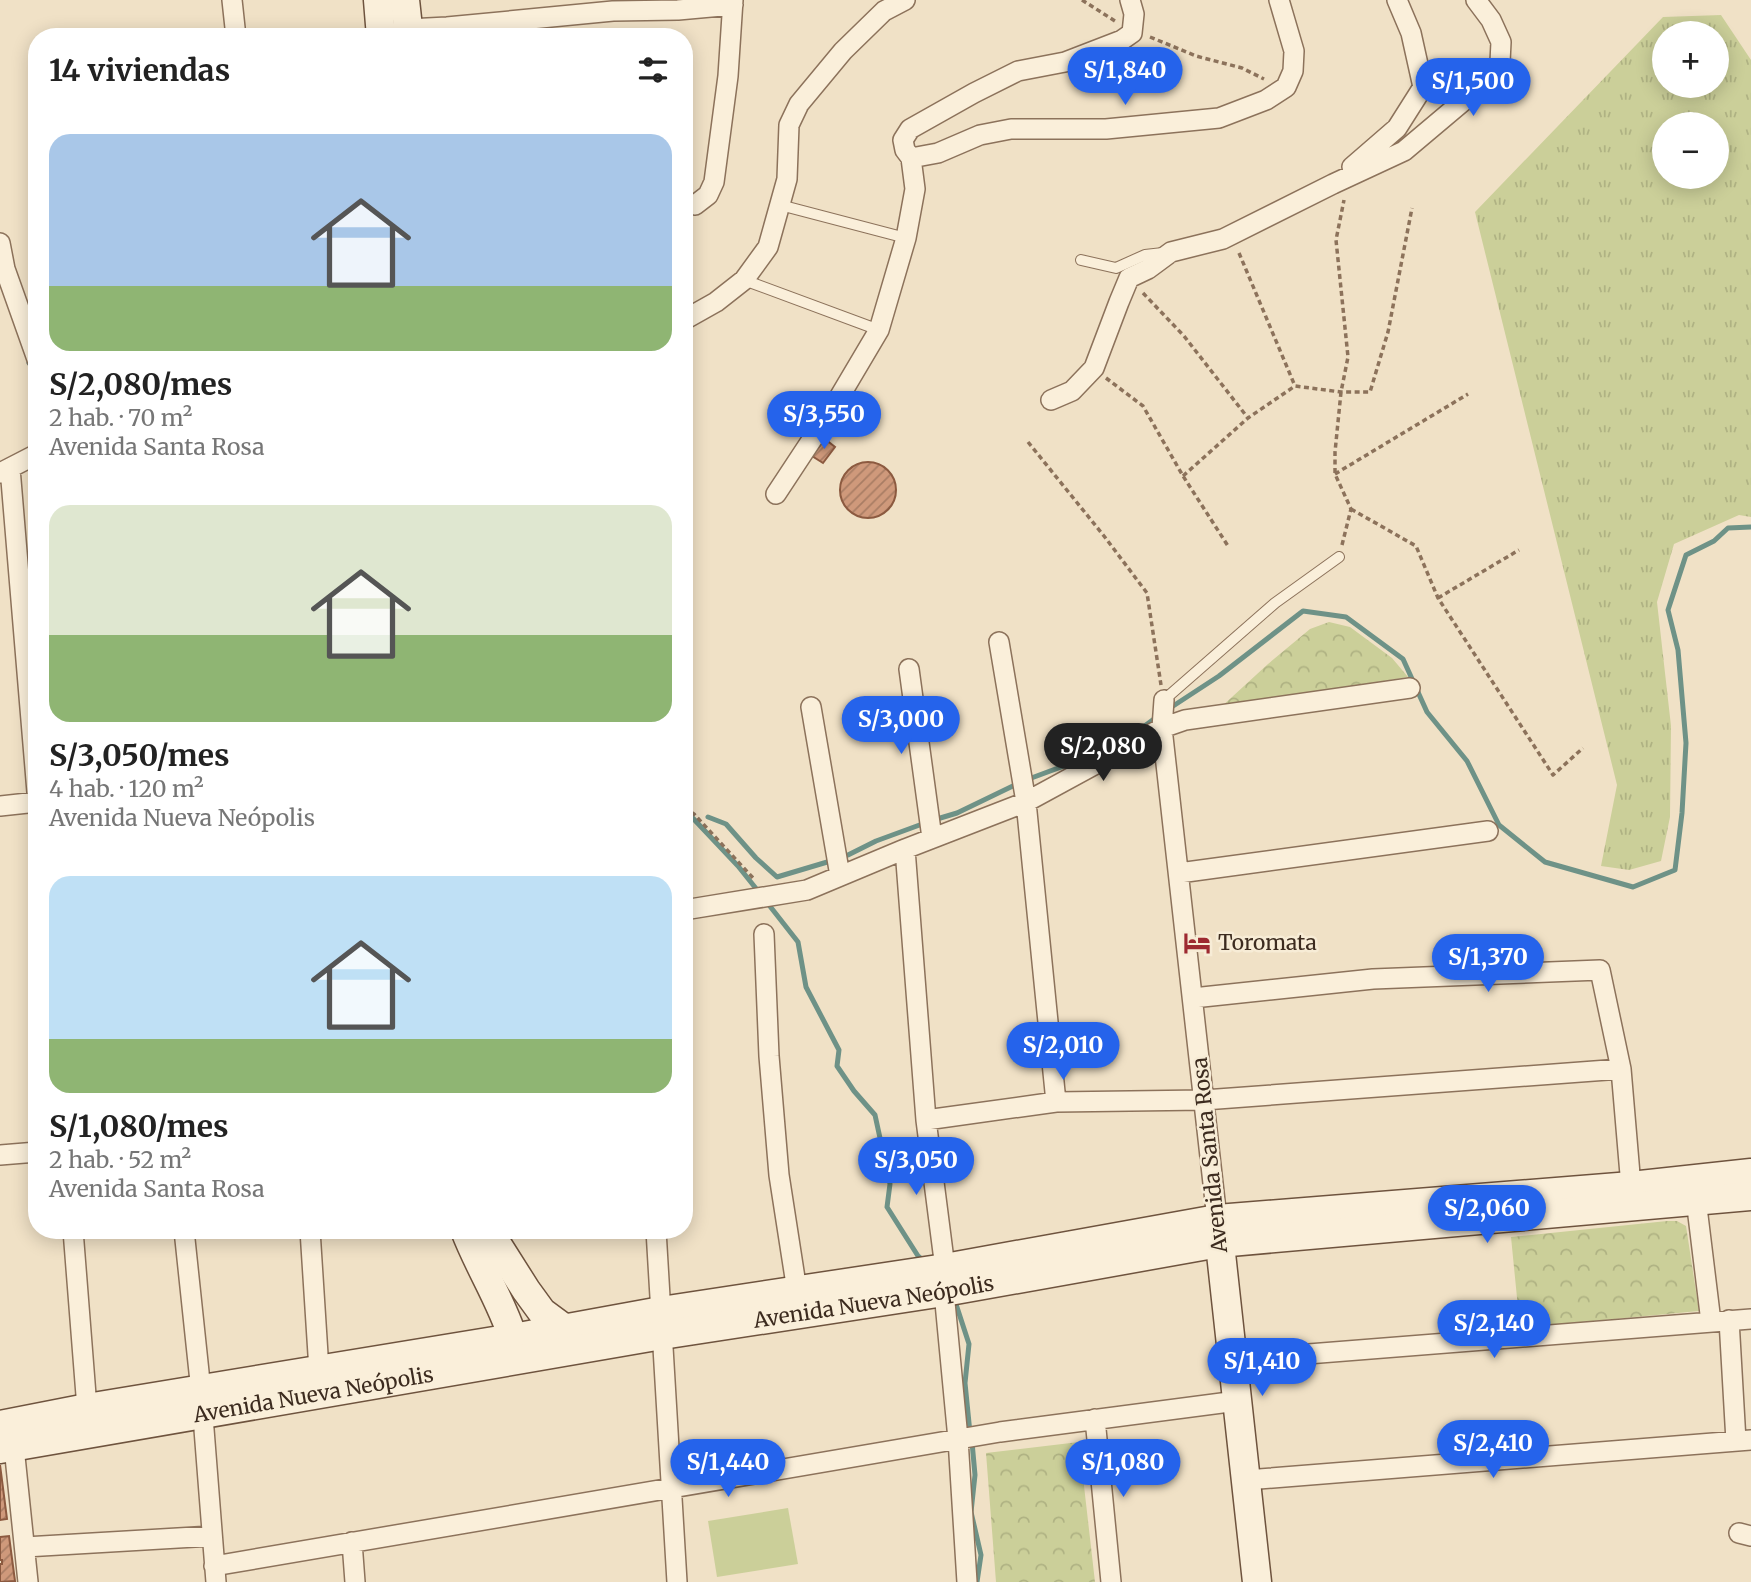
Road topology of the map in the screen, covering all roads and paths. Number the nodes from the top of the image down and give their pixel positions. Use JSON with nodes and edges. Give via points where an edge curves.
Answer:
{"nodes":[{"id":1,"x":232,"y":0,"type":"edge"},
{"id":2,"x":378,"y":0,"type":"edge"},
{"id":3,"x":405,"y":0,"type":"edge"},
{"id":4,"x":905,"y":0,"type":"edge"},
{"id":5,"x":1082,"y":0,"type":"edge"},
{"id":6,"x":1130,"y":0,"type":"edge"},
{"id":7,"x":1279,"y":0,"type":"edge"},
{"id":8,"x":1397,"y":0,"type":"edge"},
{"id":9,"x":1476,"y":0,"type":"edge"},
{"id":10,"x":733,"y":2,"type":"edge"},
{"id":11,"x":235,"y":28,"type":"edge"},
{"id":12,"x":380,"y":28,"type":"edge"},
{"id":13,"x":408,"y":28,"type":"edge"},
{"id":14,"x":441,"y":28,"type":"edge"},
{"id":15,"x":1132,"y":33,"type":"junction"},
{"id":16,"x":1286,"y":87,"type":"junction"},
{"id":17,"x":911,"y":158,"type":"junction"},
{"id":18,"x":1340,"y":180,"type":"junction"},
{"id":19,"x":693,"y":205,"type":"edge"},
{"id":20,"x":780,"y":205,"type":"junction"},
{"id":21,"x":1412,"y":208,"type":"dead end"},
{"id":22,"x":1231,"y":234,"type":"junction"},
{"id":23,"x":906,"y":237,"type":"junction"},
{"id":24,"x":0,"y":243,"type":"edge"},
{"id":25,"x":1171,"y":252,"type":"junction"},
{"id":26,"x":1081,"y":260,"type":"dead end"},
{"id":27,"x":1129,"y":278,"type":"junction"},
{"id":28,"x":744,"y":280,"type":"junction"},
{"id":29,"x":693,"y":315,"type":"edge"},
{"id":30,"x":879,"y":330,"type":"junction"},
{"id":31,"x":28,"y":334,"type":"edge"},
{"id":32,"x":1094,"y":368,"type":"junction"},
{"id":33,"x":1295,"y":386,"type":"junction"},
{"id":34,"x":1341,"y":392,"type":"junction"},
{"id":35,"x":1468,"y":394,"type":"dead end"},
{"id":36,"x":1051,"y":400,"type":"dead end"},
{"id":37,"x":1248,"y":418,"type":"junction"},
{"id":38,"x":1028,"y":442,"type":"dead end"},
{"id":39,"x":28,"y":458,"type":"edge"},
{"id":40,"x":5,"y":470,"type":"edge"},
{"id":41,"x":1335,"y":474,"type":"junction"},
{"id":42,"x":1183,"y":476,"type":"junction"},
{"id":43,"x":776,"y":494,"type":"dead end"},
{"id":44,"x":1351,"y":509,"type":"junction"},
{"id":45,"x":1228,"y":546,"type":"dead end"},
{"id":46,"x":1519,"y":550,"type":"dead end"},
{"id":47,"x":1339,"y":557,"type":"joint"},
{"id":48,"x":1438,"y":598,"type":"junction"},
{"id":49,"x":999,"y":642,"type":"dead end"},
{"id":50,"x":909,"y":669,"type":"dead end"},
{"id":51,"x":1410,"y":688,"type":"dead end"},
{"id":52,"x":1164,"y":700,"type":"junction"},
{"id":53,"x":28,"y":701,"type":"edge"},
{"id":54,"x":811,"y":707,"type":"dead end"},
{"id":55,"x":1162,"y":728,"type":"junction"},
{"id":56,"x":1583,"y":748,"type":"dead end"},
{"id":57,"x":1026,"y":802,"type":"junction"},
{"id":58,"x":28,"y":803,"type":"edge"},
{"id":59,"x":0,"y":806,"type":"edge"},
{"id":60,"x":693,"y":813,"type":"edge"},
{"id":61,"x":1488,"y":831,"type":"dead end"},
{"id":62,"x":932,"y":838,"type":"junction"},
{"id":63,"x":905,"y":849,"type":"junction"},
{"id":64,"x":1178,"y":873,"type":"junction"},
{"id":65,"x":840,"y":876,"type":"junction"},
{"id":66,"x":770,"y":896,"type":"junction"},
{"id":67,"x":693,"y":909,"type":"edge"},
{"id":68,"x":764,"y":934,"type":"dead end"},
{"id":69,"x":1193,"y":998,"type":"junction"},
{"id":70,"x":1621,"y":1069,"type":"junction"},
{"id":71,"x":1204,"y":1100,"type":"junction"},
{"id":72,"x":1056,"y":1102,"type":"junction"},
{"id":73,"x":926,"y":1120,"type":"junction"},
{"id":74,"x":28,"y":1153,"type":"edge"},
{"id":75,"x":0,"y":1155,"type":"edge"},
{"id":76,"x":1740,"y":1186,"type":"edge"},
{"id":77,"x":1695,"y":1190,"type":"junction"},
{"id":78,"x":1632,"y":1196,"type":"junction"},
{"id":79,"x":1218,"y":1231,"type":"junction"},
{"id":80,"x":74,"y":1239,"type":"edge"},
{"id":81,"x":185,"y":1239,"type":"edge"},
{"id":82,"x":311,"y":1239,"type":"edge"},
{"id":83,"x":468,"y":1239,"type":"edge"},
{"id":84,"x":494,"y":1239,"type":"edge"},
{"id":85,"x":656,"y":1239,"type":"edge"},
{"id":86,"x":945,"y":1280,"type":"junction"},
{"id":87,"x":797,"y":1290,"type":"junction"},
{"id":88,"x":1751,"y":1319,"type":"edge"},
{"id":89,"x":1720,"y":1321,"type":"junction"},
{"id":90,"x":661,"y":1323,"type":"junction"},
{"id":91,"x":565,"y":1329,"type":"junction"},
{"id":92,"x":513,"y":1338,"type":"junction"},
{"id":93,"x":1233,"y":1360,"type":"junction"},
{"id":94,"x":319,"y":1370,"type":"junction"},
{"id":95,"x":1237,"y":1401,"type":"junction"},
{"id":96,"x":201,"y":1402,"type":"junction"},
{"id":97,"x":87,"y":1408,"type":"junction"},
{"id":98,"x":1096,"y":1419,"type":"junction"},
{"id":99,"x":958,"y":1439,"type":"junction"},
{"id":100,"x":5,"y":1440,"type":"edge"},
{"id":101,"x":1744,"y":1440,"type":"edge"},
{"id":102,"x":1246,"y":1480,"type":"junction"},
{"id":103,"x":671,"y":1488,"type":"junction"},
{"id":104,"x":212,"y":1536,"type":"junction"},
{"id":105,"x":352,"y":1542,"type":"junction"},
{"id":106,"x":25,"y":1547,"type":"junction"},
{"id":107,"x":215,"y":1574,"type":"edge"},
{"id":108,"x":28,"y":1582,"type":"edge"},
{"id":109,"x":355,"y":1582,"type":"edge"},
{"id":110,"x":677,"y":1582,"type":"edge"},
{"id":111,"x":967,"y":1582,"type":"edge"},
{"id":112,"x":1111,"y":1582,"type":"edge"},
{"id":113,"x":1257,"y":1582,"type":"edge"}],
"edges":[{"from":1,"to":11,"type":"street"},
{"from":2,"to":12,"type":"street"},
{"from":3,"to":13,"type":"street"},
{"from":4,"to":20,"type":"street","via":[[884,11],[843,51],[799,104],[789,125],[787,179]]},
{"from":5,"to":15,"type":"path"},
{"from":6,"to":15,"type":"street"},
{"from":7,"to":16,"type":"street","via":[[1294,51]]},
{"from":8,"to":18,"type":"street","via":[[1423,87],[1397,128]]},
{"from":9,"to":18,"type":"street","via":[[1501,42],[1500,62],[1480,87],[1404,151]]},
{"from":10,"to":14,"type":"street"},
{"from":10,"to":19,"type":"street","via":[[714,182],[708,195]]},
{"from":15,"to":16,"type":"path"},
{"from":15,"to":17,"type":"street","via":[[1065,62],[1018,71],[974,93],[910,130],[903,140]]},
{"from":16,"to":17,"type":"street","via":[[1219,118],[1106,129],[1011,129]]},
{"from":17,"to":23,"type":"street","via":[[915,189]]},
{"from":18,"to":22,"type":"street"},
{"from":18,"to":34,"type":"path","via":[[1336,240],[1348,357]]},
{"from":20,"to":23,"type":"lane"},
{"from":20,"to":28,"type":"street","via":[[768,247]]},
{"from":21,"to":34,"type":"path","via":[[1388,332],[1370,392]]},
{"from":22,"to":25,"type":"street"},
{"from":22,"to":33,"type":"path"},
{"from":23,"to":30,"type":"street"},
{"from":24,"to":31,"type":"street"},
{"from":25,"to":26,"type":"lane","via":[[1145,255],[1116,268]]},
{"from":25,"to":27,"type":"street"},
{"from":27,"to":32,"type":"street"},
{"from":27,"to":37,"type":"path","via":[[1184,336]]},
{"from":28,"to":29,"type":"street"},
{"from":28,"to":30,"type":"lane"},
{"from":30,"to":43,"type":"street"},
{"from":32,"to":36,"type":"street","via":[[1072,391]]},
{"from":32,"to":42,"type":"path","via":[[1143,407]]},
{"from":33,"to":34,"type":"path"},
{"from":33,"to":37,"type":"path"},
{"from":34,"to":41,"type":"path"},
{"from":35,"to":41,"type":"path"},
{"from":37,"to":42,"type":"path"},
{"from":38,"to":52,"type":"path","via":[[1147,593]]},
{"from":39,"to":40,"type":"street"},
{"from":40,"to":53,"type":"street"},
{"from":41,"to":44,"type":"path"},
{"from":42,"to":45,"type":"path"},
{"from":44,"to":47,"type":"path"},
{"from":44,"to":48,"type":"path","via":[[1416,546]]},
{"from":46,"to":48,"type":"path"},
{"from":47,"to":52,"type":"lane","via":[[1275,603]]},
{"from":48,"to":56,"type":"path","via":[[1553,775]]},
{"from":49,"to":57,"type":"street"},
{"from":50,"to":62,"type":"street"},
{"from":51,"to":55,"type":"street","via":[[1185,720]]},
{"from":52,"to":55,"type":"street","name":"Avenida Santa Rosa"},
{"from":54,"to":65,"type":"street"},
{"from":55,"to":57,"type":"street"},
{"from":55,"to":64,"type":"street","name":"Avenida Santa Rosa"},
{"from":57,"to":62,"type":"street"},
{"from":57,"to":72,"type":"street"},
{"from":58,"to":59,"type":"street"},
{"from":60,"to":66,"type":"path"},
{"from":61,"to":64,"type":"street"},
{"from":62,"to":63,"type":"street"},
{"from":63,"to":65,"type":"street"},
{"from":63,"to":73,"type":"street"},
{"from":64,"to":69,"type":"street","name":"Avenida Santa Rosa"},
{"from":65,"to":66,"type":"street","via":[[807,890]]},
{"from":66,"to":67,"type":"street"},
{"from":68,"to":87,"type":"street","via":[[779,1175]]},
{"from":69,"to":70,"type":"street","via":[[1373,979],[1601,970]]},
{"from":69,"to":71,"type":"street","name":"Avenida Santa Rosa"},
{"from":70,"to":71,"type":"street"},
{"from":70,"to":78,"type":"street"},
{"from":71,"to":72,"type":"street"},
{"from":71,"to":79,"type":"street","name":"Avenida Santa Rosa"},
{"from":72,"to":73,"type":"street"},
{"from":73,"to":86,"type":"street"},
{"from":74,"to":75,"type":"street"},
{"from":76,"to":77,"type":"street","name":"Avenida Nueva Neópolis"},
{"from":77,"to":78,"type":"street","name":"Avenida Nueva Neópolis"},
{"from":77,"to":89,"type":"street"},
{"from":78,"to":79,"type":"street","name":"Avenida Nueva Neópolis"},
{"from":79,"to":86,"type":"street","name":"Avenida Nueva Neópolis"},
{"from":79,"to":93,"type":"street","name":"Avenida Santa Rosa"},
{"from":80,"to":97,"type":"street"},
{"from":81,"to":96,"type":"street"},
{"from":82,"to":94,"type":"street"},
{"from":83,"to":92,"type":"street"},
{"from":84,"to":91,"type":"street","via":[[542,1312]]},
{"from":85,"to":90,"type":"street"},
{"from":86,"to":87,"type":"street","name":"Avenida Nueva Neópolis"},
{"from":86,"to":90,"type":"street","name":"Avenida Nueva Neópolis"},
{"from":86,"to":99,"type":"street"},
{"from":87,"to":90,"type":"street","name":"Avenida Nueva Neópolis"},
{"from":88,"to":89,"type":"street"},
{"from":89,"to":93,"type":"street"},
{"from":89,"to":101,"type":"street"},
{"from":90,"to":91,"type":"street","name":"Avenida Nueva Neópolis"},
{"from":90,"to":96,"type":"street","name":"Avenida Nueva Neópolis"},
{"from":90,"to":103,"type":"street"},
{"from":91,"to":92,"type":"street","name":"Avenida Nueva Neópolis"},
{"from":92,"to":94,"type":"street","name":"Avenida Nueva Neópolis"},
{"from":93,"to":95,"type":"street","name":"Avenida Santa Rosa"},
{"from":94,"to":96,"type":"street","name":"Avenida Nueva Neópolis"},
{"from":95,"to":98,"type":"street"},
{"from":95,"to":102,"type":"street","name":"Avenida Santa Rosa"},
{"from":96,"to":97,"type":"street","name":"Avenida Nueva Neópolis"},
{"from":96,"to":100,"type":"street","name":"Avenida Nueva Neópolis"},
{"from":96,"to":104,"type":"street"},
{"from":97,"to":100,"type":"street","name":"Avenida Nueva Neópolis"},
{"from":98,"to":99,"type":"street"},
{"from":98,"to":112,"type":"street"},
{"from":99,"to":103,"type":"street"},
{"from":99,"to":111,"type":"street"},
{"from":100,"to":106,"type":"street"},
{"from":101,"to":102,"type":"street"},
{"from":102,"to":113,"type":"street","name":"Avenida Santa Rosa"},
{"from":103,"to":105,"type":"street"},
{"from":103,"to":110,"type":"street"},
{"from":104,"to":106,"type":"street"},
{"from":104,"to":107,"type":"street"},
{"from":105,"to":107,"type":"street"},
{"from":105,"to":109,"type":"street"},
{"from":106,"to":108,"type":"street"}]}
